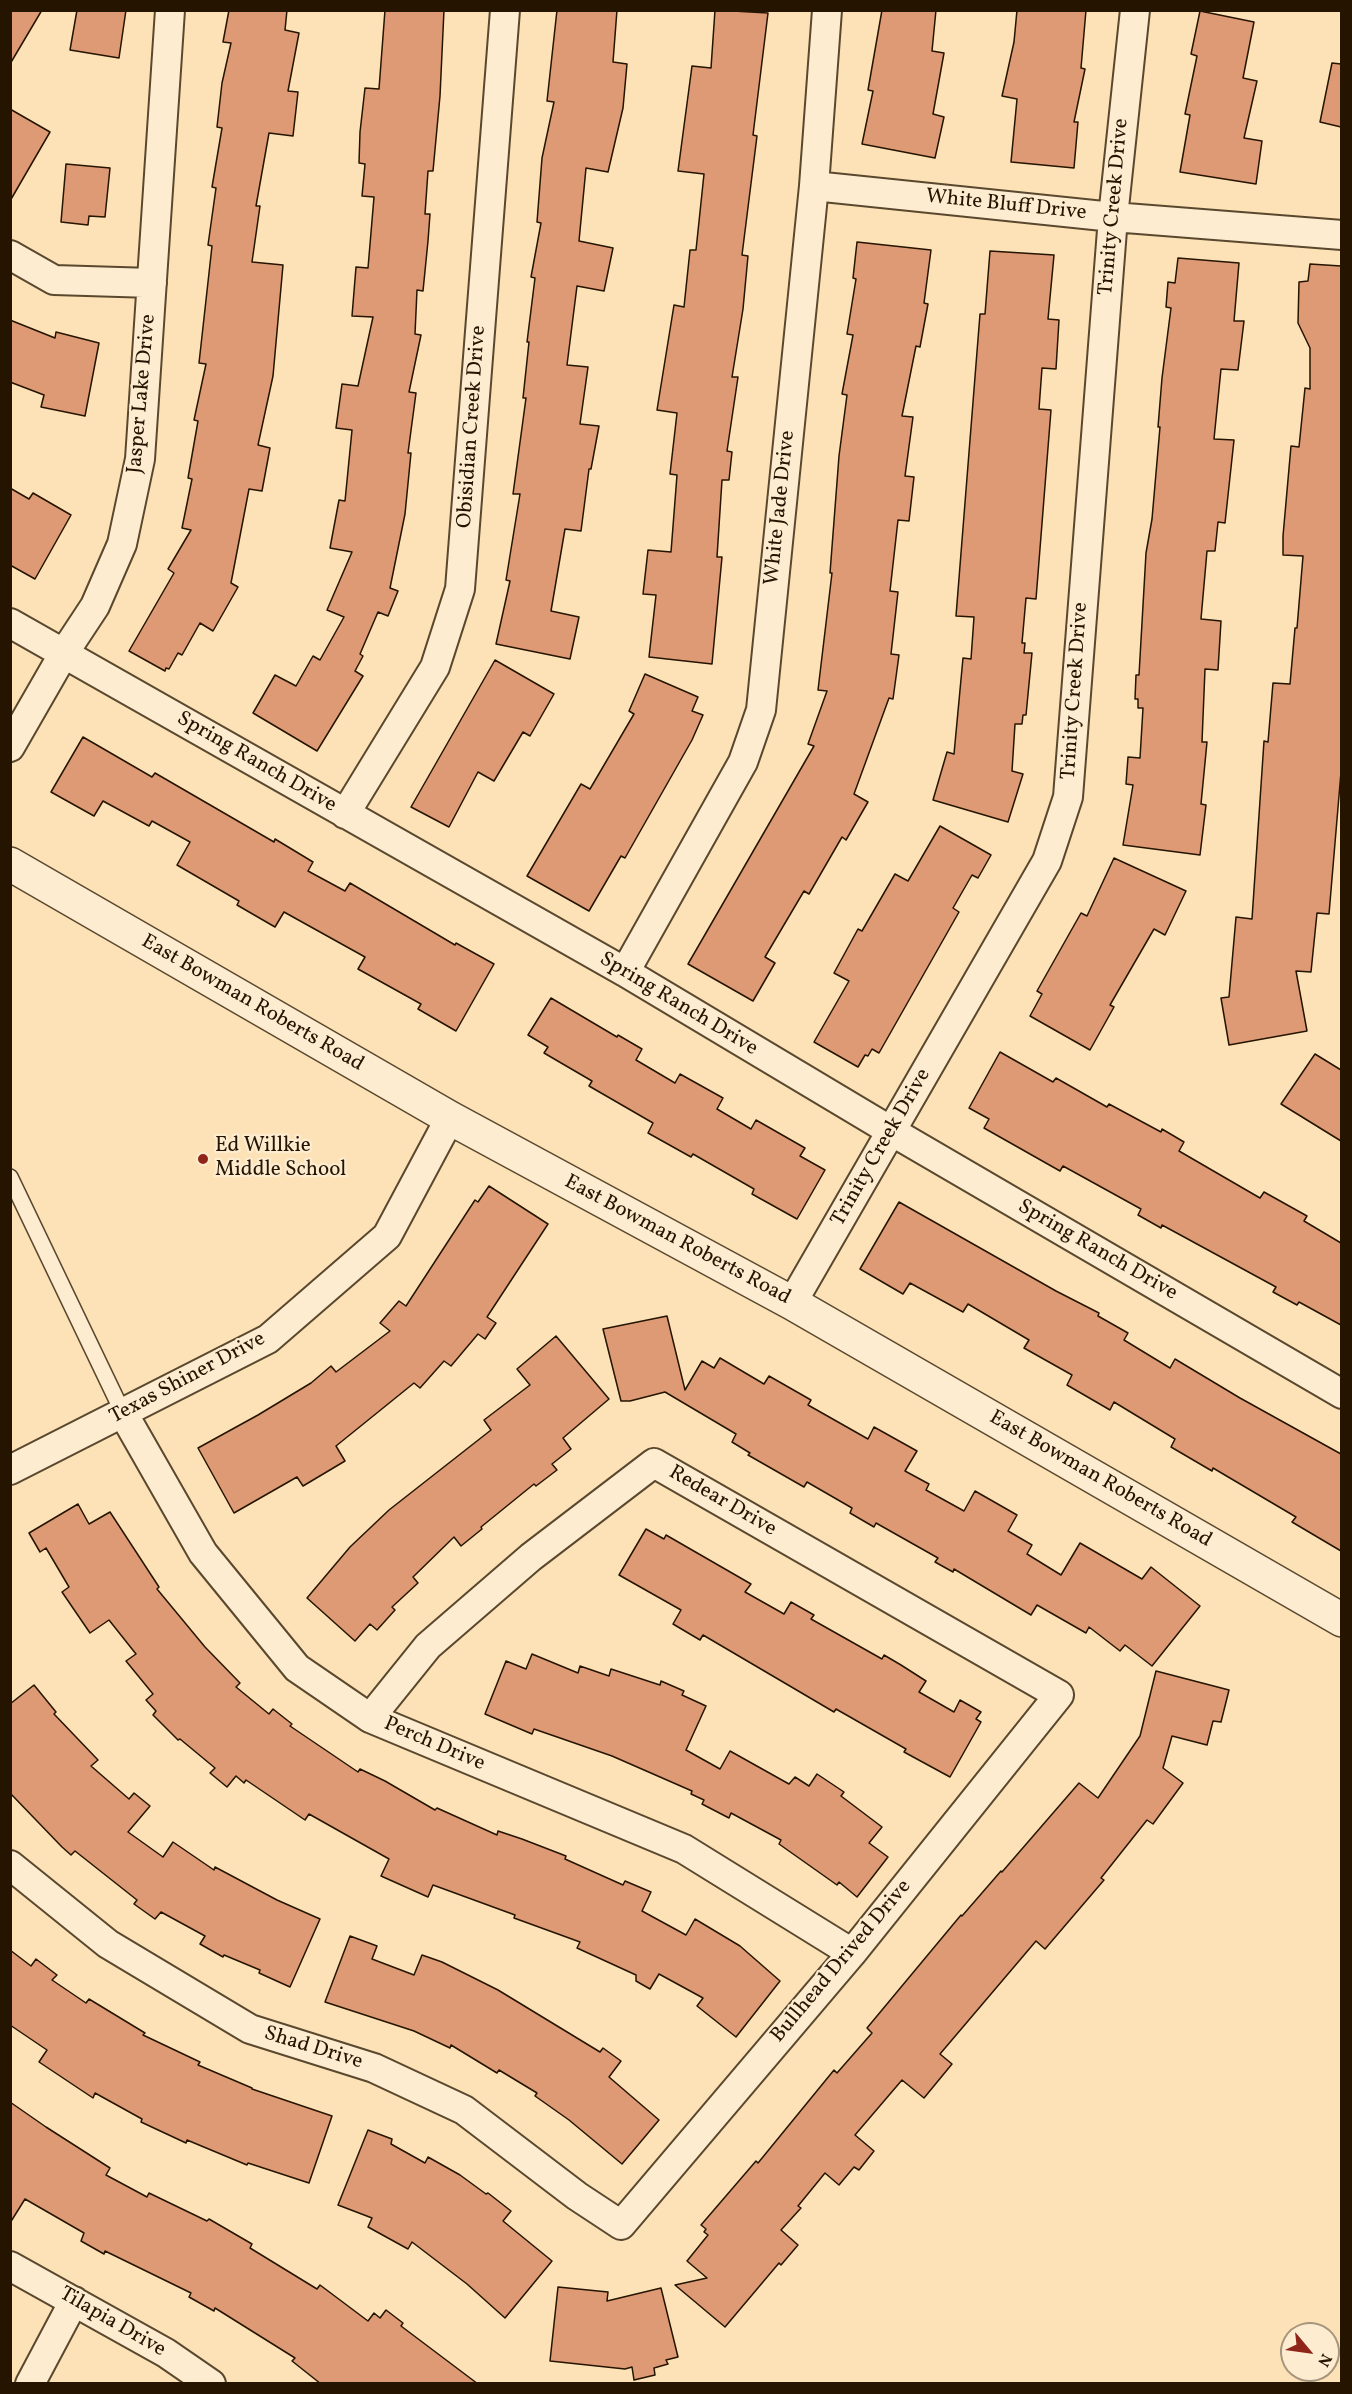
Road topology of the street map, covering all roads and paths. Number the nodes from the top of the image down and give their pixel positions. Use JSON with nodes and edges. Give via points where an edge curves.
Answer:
{"nodes":[{"id":1,"x":170,"y":10,"type":"edge"},
{"id":2,"x":505,"y":10,"type":"edge"},
{"id":3,"x":827,"y":10,"type":"edge"},
{"id":4,"x":1135,"y":10,"type":"edge"},
{"id":5,"x":814,"y":186,"type":"junction"},
{"id":6,"x":1113,"y":217,"type":"junction"},
{"id":7,"x":1341,"y":235,"type":"edge"},
{"id":8,"x":10,"y":255,"type":"edge"},
{"id":9,"x":152,"y":283,"type":"junction"},
{"id":10,"x":10,"y":623,"type":"edge"},
{"id":11,"x":64,"y":653,"type":"junction"},
{"id":12,"x":10,"y":747,"type":"edge"},
{"id":13,"x":345,"y":814,"type":"junction"},
{"id":14,"x":10,"y":864,"type":"edge"},
{"id":15,"x":624,"y":972,"type":"junction"},
{"id":16,"x":450,"y":1118,"type":"junction"},
{"id":17,"x":891,"y":1131,"type":"junction"},
{"id":18,"x":10,"y":1177,"type":"edge"},
{"id":19,"x":792,"y":1303,"type":"junction"},
{"id":20,"x":1341,"y":1394,"type":"edge"},
{"id":21,"x":123,"y":1413,"type":"junction"},
{"id":22,"x":10,"y":1470,"type":"edge"},
{"id":23,"x":1341,"y":1620,"type":"edge"},
{"id":24,"x":1059,"y":1695,"type":"joint"},
{"id":25,"x":370,"y":1718,"type":"junction"},
{"id":26,"x":10,"y":1865,"type":"edge"},
{"id":27,"x":852,"y":1953,"type":"junction"},
{"id":28,"x":621,"y":2225,"type":"joint"},
{"id":29,"x":10,"y":2266,"type":"edge"},
{"id":30,"x":74,"y":2301,"type":"junction"},
{"id":31,"x":30,"y":2384,"type":"edge"},
{"id":32,"x":211,"y":2384,"type":"edge"}],
"edges":[{"from":1,"to":9,"type":"street","name":"Jasper Lake Drive"},
{"from":2,"to":13,"type":"street","name":"Obisidian Creek Drive","via":[[460,589],[435,667]]},
{"from":3,"to":5,"type":"street","name":"White Jade Drive"},
{"from":4,"to":6,"type":"street","name":"Trinity Creek Drive"},
{"from":5,"to":6,"type":"street","name":"White Bluff Drive"},
{"from":5,"to":15,"type":"street","name":"White Jade Drive","via":[[761,710],[743,762]]},
{"from":6,"to":7,"type":"street","name":"White Bluff Drive"},
{"from":6,"to":17,"type":"street","name":"Trinity Creek Drive","via":[[1068,797],[1047,861]]},
{"from":8,"to":9,"type":"street","via":[[54,280]]},
{"from":9,"to":11,"type":"street","name":"Jasper Lake Drive","via":[[140,459],[122,544],[95,606]]},
{"from":10,"to":11,"type":"street","name":"Spring Ranch Drive"},
{"from":11,"to":12,"type":"street","name":"Jasper Lake Drive"},
{"from":11,"to":13,"type":"street","name":"Spring Ranch Drive"},
{"from":13,"to":15,"type":"street","name":"Spring Ranch Drive"},
{"from":14,"to":16,"type":"street","name":"East Bowman Roberts Road"},
{"from":15,"to":17,"type":"street","name":"Spring Ranch Drive"},
{"from":16,"to":19,"type":"street","name":"East Bowman Roberts Road"},
{"from":16,"to":21,"type":"street","name":"Texas Shiner Drive","via":[[387,1236],[268,1339]]},
{"from":17,"to":19,"type":"street","name":"Trinity Creek Drive"},
{"from":17,"to":20,"type":"street","name":"Spring Ranch Drive"},
{"from":18,"to":21,"type":"lane"},
{"from":19,"to":23,"type":"street","name":"East Bowman Roberts Road"},
{"from":21,"to":22,"type":"street","name":"Texas Shiner Drive"},
{"from":21,"to":25,"type":"street","name":"Perch Drive","via":[[203,1553],[297,1668]]},
{"from":24,"to":25,"type":"street","name":"Redear Drive","via":[[654,1463],[531,1557],[428,1646]]},
{"from":24,"to":27,"type":"street","name":"Bullhead Drived Drive"},
{"from":25,"to":27,"type":"street","name":"Perch Drive","via":[[684,1849]]},
{"from":26,"to":28,"type":"street","name":"Shad Drive","via":[[108,1944],[250,2029],[374,2068],[464,2110]]},
{"from":27,"to":28,"type":"street","name":"Bullhead Drived Drive"},
{"from":29,"to":30,"type":"street","name":"Tilapia Drive"},
{"from":30,"to":31,"type":"street"},
{"from":30,"to":32,"type":"street","name":"Tilapia Drive","via":[[166,2353]]}]}
